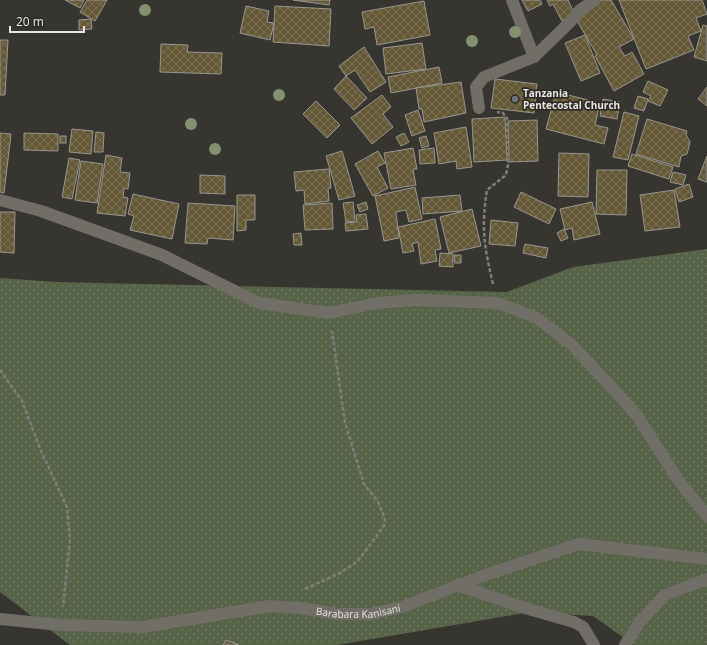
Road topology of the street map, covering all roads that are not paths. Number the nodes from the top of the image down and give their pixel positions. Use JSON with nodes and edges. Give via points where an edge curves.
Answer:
{"nodes":[{"id":1,"x":512,"y":0,"type":"edge"},
{"id":2,"x":595,"y":0,"type":"edge"},
{"id":3,"x":534,"y":57,"type":"junction"},
{"id":4,"x":479,"y":108,"type":"road end"},
{"id":5,"x":0,"y":200,"type":"edge"},
{"id":6,"x":707,"y":516,"type":"edge"},
{"id":7,"x":707,"y":559,"type":"edge"},
{"id":8,"x":707,"y":579,"type":"edge"},
{"id":9,"x":457,"y":585,"type":"junction"},
{"id":10,"x":0,"y":619,"type":"edge"},
{"id":11,"x":594,"y":645,"type":"edge"},
{"id":12,"x":625,"y":645,"type":"edge"}],
"edges":[{"from":1,"to":3,"type":"street"},
{"from":2,"to":3,"type":"street","via":[[580,10]]},
{"from":3,"to":4,"type":"street","via":[[484,77],[476,87]]},
{"from":5,"to":6,"type":"street","via":[[41,211],[162,255],[259,303],[330,314],[377,303],[414,300],[498,303],[536,318],[571,344],[638,417],[679,481]]},
{"from":7,"to":9,"type":"street","name":"Barabara Kanisani","via":[[579,544]]},
{"from":8,"to":12,"type":"street","via":[[666,594],[639,623]]},
{"from":9,"to":10,"type":"street","name":"Barabara Kanisani","via":[[402,607],[371,614],[338,614],[270,606],[143,627],[60,625]]},
{"from":9,"to":11,"type":"street","via":[[574,622],[583,627]]}]}
